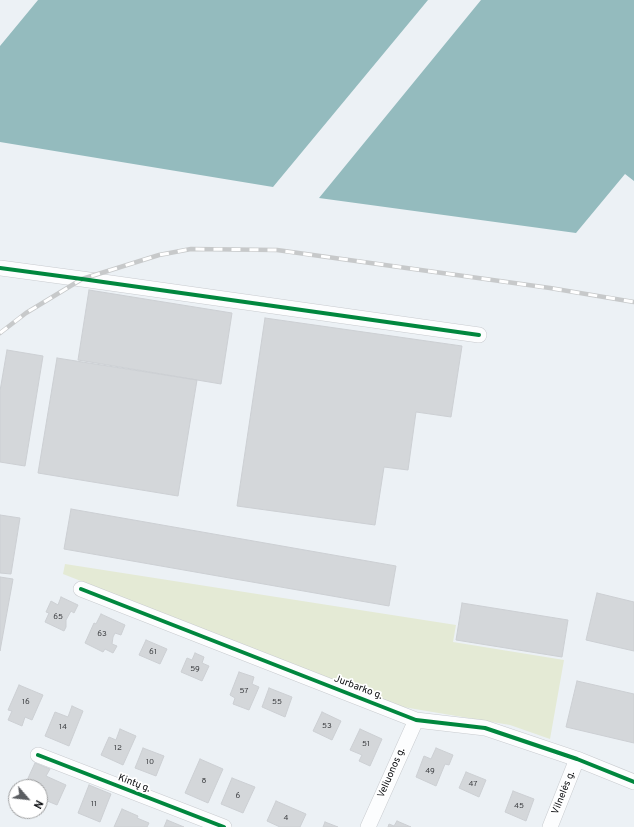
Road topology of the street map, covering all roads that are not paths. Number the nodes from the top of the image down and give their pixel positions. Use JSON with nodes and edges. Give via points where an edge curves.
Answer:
{"nodes":[{"id":1,"x":0,"y":268,"type":"edge"},
{"id":2,"x":478,"y":334,"type":"dead end"},
{"id":3,"x":81,"y":589,"type":"dead end"},
{"id":4,"x":416,"y":720,"type":"junction"},
{"id":5,"x":38,"y":755,"type":"dead end"},
{"id":6,"x":578,"y":759,"type":"junction"},
{"id":7,"x":634,"y":782,"type":"edge"},
{"id":8,"x":224,"y":827,"type":"edge"},
{"id":9,"x":368,"y":827,"type":"edge"},
{"id":10,"x":550,"y":827,"type":"edge"}],
"edges":[{"from":1,"to":2,"type":"street"},
{"from":3,"to":4,"type":"street","name":"Jurbarko g."},
{"from":4,"to":6,"type":"street","name":"Jurbarko g.","via":[[485,728]]},
{"from":4,"to":9,"type":"street","name":"Veliuonos g."},
{"from":5,"to":8,"type":"street","name":"Kintų g."},
{"from":6,"to":7,"type":"street","name":"Jurbarko g."},
{"from":6,"to":10,"type":"street","name":"Vilnelės g."}]}
